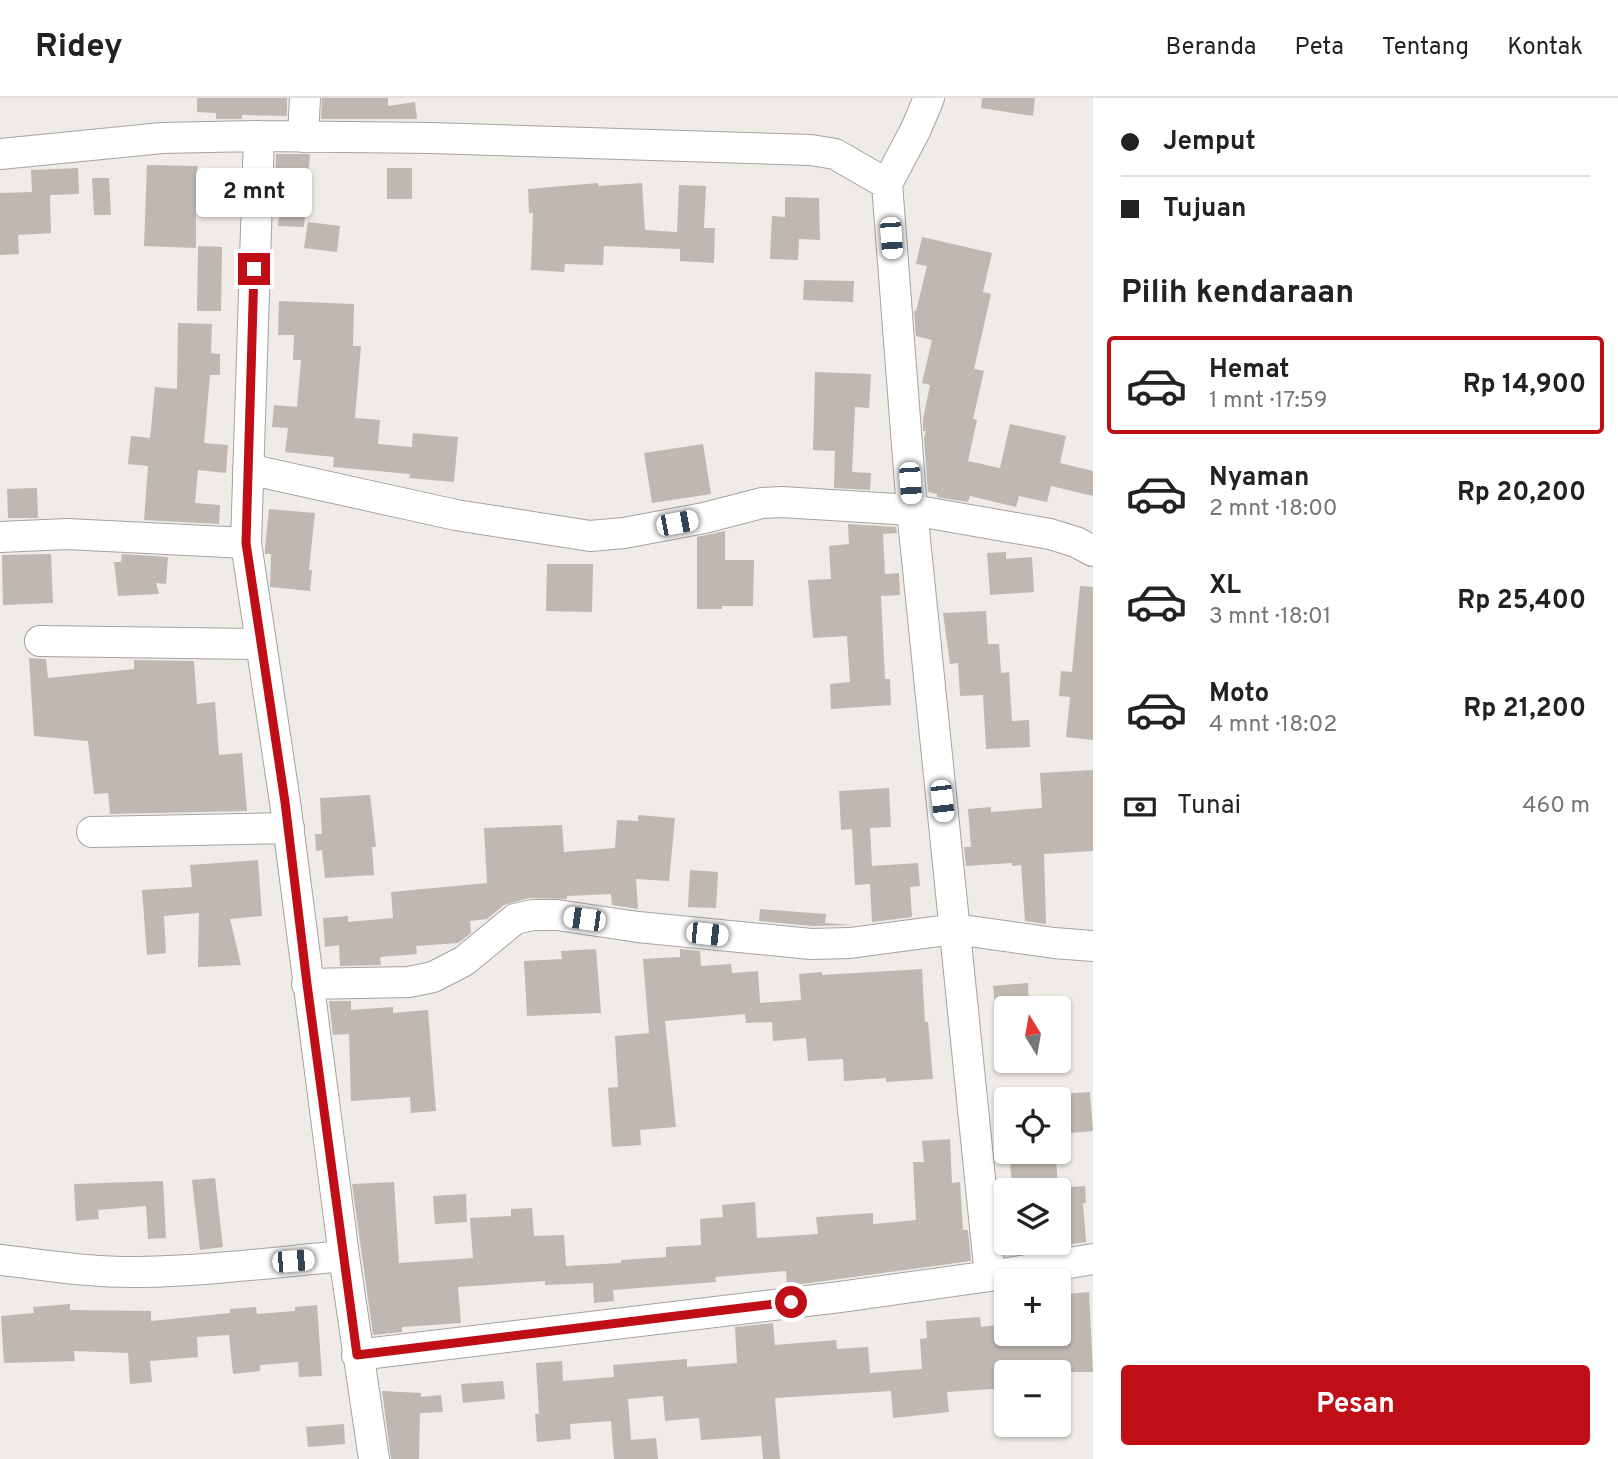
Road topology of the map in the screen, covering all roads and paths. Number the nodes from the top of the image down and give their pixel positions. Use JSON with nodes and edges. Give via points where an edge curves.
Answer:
{"nodes":[{"id":1,"x":305,"y":98,"type":"edge"},
{"id":2,"x":929,"y":98,"type":"edge"},
{"id":3,"x":259,"y":136,"type":"junction"},
{"id":4,"x":303,"y":137,"type":"junction"},
{"id":5,"x":0,"y":154,"type":"edge"},
{"id":6,"x":887,"y":184,"type":"junction"},
{"id":7,"x":248,"y":469,"type":"junction"},
{"id":8,"x":912,"y":510,"type":"junction"},
{"id":9,"x":0,"y":537,"type":"edge"},
{"id":10,"x":246,"y":543,"type":"junction"},
{"id":11,"x":1093,"y":551,"type":"edge"},
{"id":12,"x":40,"y":641,"type":"dead end"},
{"id":13,"x":260,"y":644,"type":"junction"},
{"id":14,"x":289,"y":828,"type":"junction"},
{"id":15,"x":92,"y":832,"type":"dead end"},
{"id":16,"x":955,"y":929,"type":"junction"},
{"id":17,"x":1093,"y":946,"type":"edge"},
{"id":18,"x":307,"y":984,"type":"junction"},
{"id":19,"x":344,"y":1256,"type":"junction"},
{"id":20,"x":0,"y":1259,"type":"edge"},
{"id":21,"x":1093,"y":1259,"type":"edge"},
{"id":22,"x":990,"y":1276,"type":"junction"},
{"id":23,"x":357,"y":1355,"type":"junction"},
{"id":24,"x":374,"y":1459,"type":"edge"}],
"edges":[{"from":1,"to":4,"type":"street"},
{"from":2,"to":6,"type":"street"},
{"from":3,"to":4,"type":"street"},
{"from":3,"to":5,"type":"street","via":[[162,138]]},
{"from":3,"to":7,"type":"street"},
{"from":4,"to":6,"type":"street","via":[[811,150],[835,155]]},
{"from":6,"to":8,"type":"street"},
{"from":7,"to":8,"type":"street","via":[[456,515],[590,536],[762,503]]},
{"from":7,"to":10,"type":"street"},
{"from":8,"to":11,"type":"street","via":[[1050,534]]},
{"from":8,"to":16,"type":"street"},
{"from":9,"to":10,"type":"street","via":[[67,534]]},
{"from":10,"to":13,"type":"street"},
{"from":12,"to":13,"type":"street"},
{"from":13,"to":14,"type":"street"},
{"from":14,"to":15,"type":"street"},
{"from":14,"to":18,"type":"street"},
{"from":16,"to":17,"type":"street"},
{"from":16,"to":18,"type":"street","via":[[811,944],[533,915],[515,919],[464,961],[433,977],[409,982]]},
{"from":16,"to":22,"type":"street"},
{"from":18,"to":19,"type":"street"},
{"from":19,"to":20,"type":"street","via":[[138,1272]]},
{"from":19,"to":23,"type":"street"},
{"from":21,"to":22,"type":"street"},
{"from":22,"to":23,"type":"street"},
{"from":23,"to":24,"type":"street"}]}
